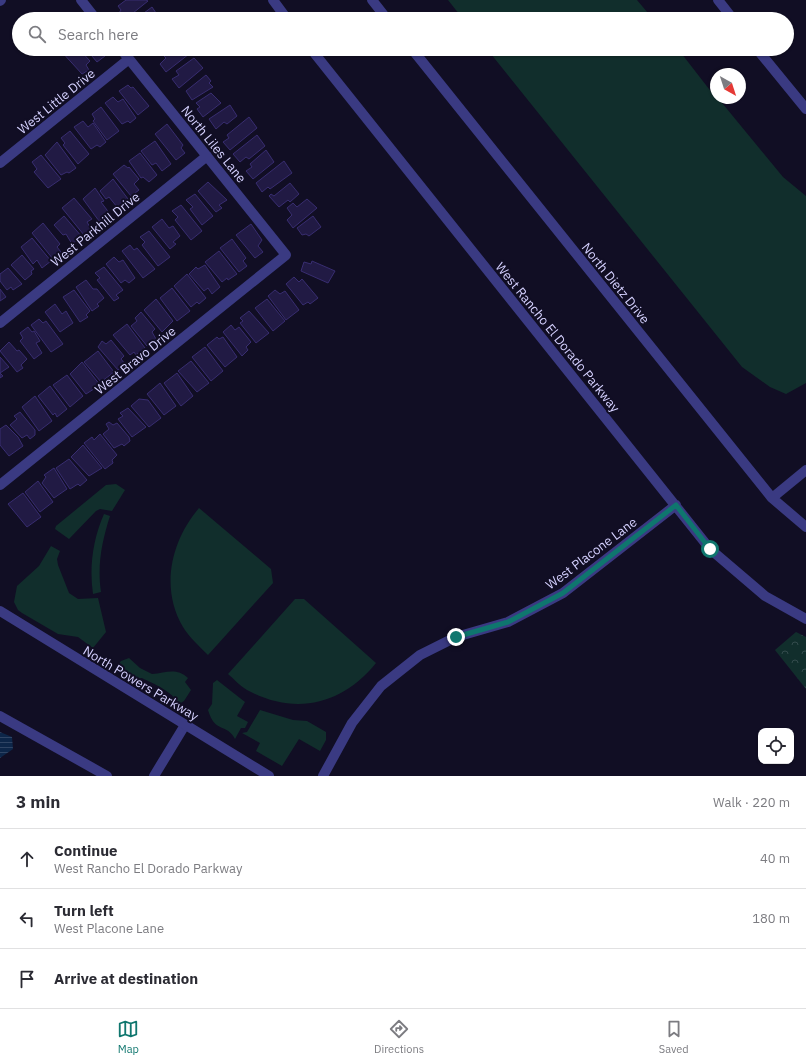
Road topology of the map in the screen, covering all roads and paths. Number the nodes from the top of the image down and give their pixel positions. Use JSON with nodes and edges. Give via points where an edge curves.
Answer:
{"nodes":[{"id":1,"x":81,"y":0,"type":"edge"},
{"id":2,"x":273,"y":0,"type":"edge"},
{"id":3,"x":372,"y":0,"type":"edge"},
{"id":4,"x":718,"y":0,"type":"edge"},
{"id":5,"x":90,"y":12,"type":"edge"},
{"id":6,"x":282,"y":12,"type":"edge"},
{"id":7,"x":382,"y":12,"type":"edge"},
{"id":8,"x":727,"y":12,"type":"edge"},
{"id":9,"x":127,"y":56,"type":"edge"},
{"id":10,"x":317,"y":56,"type":"edge"},
{"id":11,"x":418,"y":56,"type":"edge"},
{"id":12,"x":763,"y":56,"type":"edge"},
{"id":13,"x":129,"y":59,"type":"junction"},
{"id":14,"x":806,"y":109,"type":"edge"},
{"id":15,"x":207,"y":156,"type":"junction"},
{"id":16,"x":0,"y":163,"type":"edge"},
{"id":17,"x":286,"y":255,"type":"joint"},
{"id":18,"x":0,"y":323,"type":"edge"},
{"id":19,"x":806,"y":470,"type":"edge"},
{"id":20,"x":0,"y":485,"type":"edge"},
{"id":21,"x":772,"y":498,"type":"junction"},
{"id":22,"x":676,"y":505,"type":"junction"},
{"id":23,"x":806,"y":527,"type":"edge"},
{"id":24,"x":0,"y":611,"type":"edge"},
{"id":25,"x":806,"y":619,"type":"edge"},
{"id":26,"x":0,"y":716,"type":"edge"},
{"id":27,"x":185,"y":725,"type":"junction"},
{"id":28,"x":107,"y":776,"type":"edge"},
{"id":29,"x":154,"y":776,"type":"edge"},
{"id":30,"x":269,"y":776,"type":"edge"},
{"id":31,"x":323,"y":776,"type":"edge"}],
"edges":[{"from":1,"to":5,"type":"street"},
{"from":2,"to":6,"type":"street"},
{"from":3,"to":7,"type":"street"},
{"from":4,"to":8,"type":"street"},
{"from":9,"to":13,"type":"street","name":"North Liles Lane"},
{"from":10,"to":22,"type":"street","name":"West Rancho El Dorado Parkway"},
{"from":11,"to":21,"type":"street","name":"North Dietz Drive"},
{"from":12,"to":14,"type":"street"},
{"from":13,"to":15,"type":"street","name":"North Liles Lane"},
{"from":13,"to":16,"type":"street","name":"West Little Drive"},
{"from":15,"to":17,"type":"street","name":"North Liles Lane"},
{"from":15,"to":18,"type":"street","name":"West Parkhill Drive"},
{"from":17,"to":20,"type":"street","name":"West Bravo Drive"},
{"from":19,"to":21,"type":"street"},
{"from":21,"to":23,"type":"street","name":"North Dietz Drive"},
{"from":22,"to":25,"type":"street","name":"West Rancho El Dorado Parkway","via":[[710,549],[765,596]]},
{"from":22,"to":31,"type":"street","name":"West Placone Lane","via":[[563,593],[508,622],[456,637],[420,655],[376,692],[352,723]]},
{"from":24,"to":27,"type":"street","name":"North Powers Parkway"},
{"from":26,"to":28,"type":"street"},
{"from":27,"to":29,"type":"street"},
{"from":27,"to":30,"type":"street","name":"North Powers Parkway"}]}
